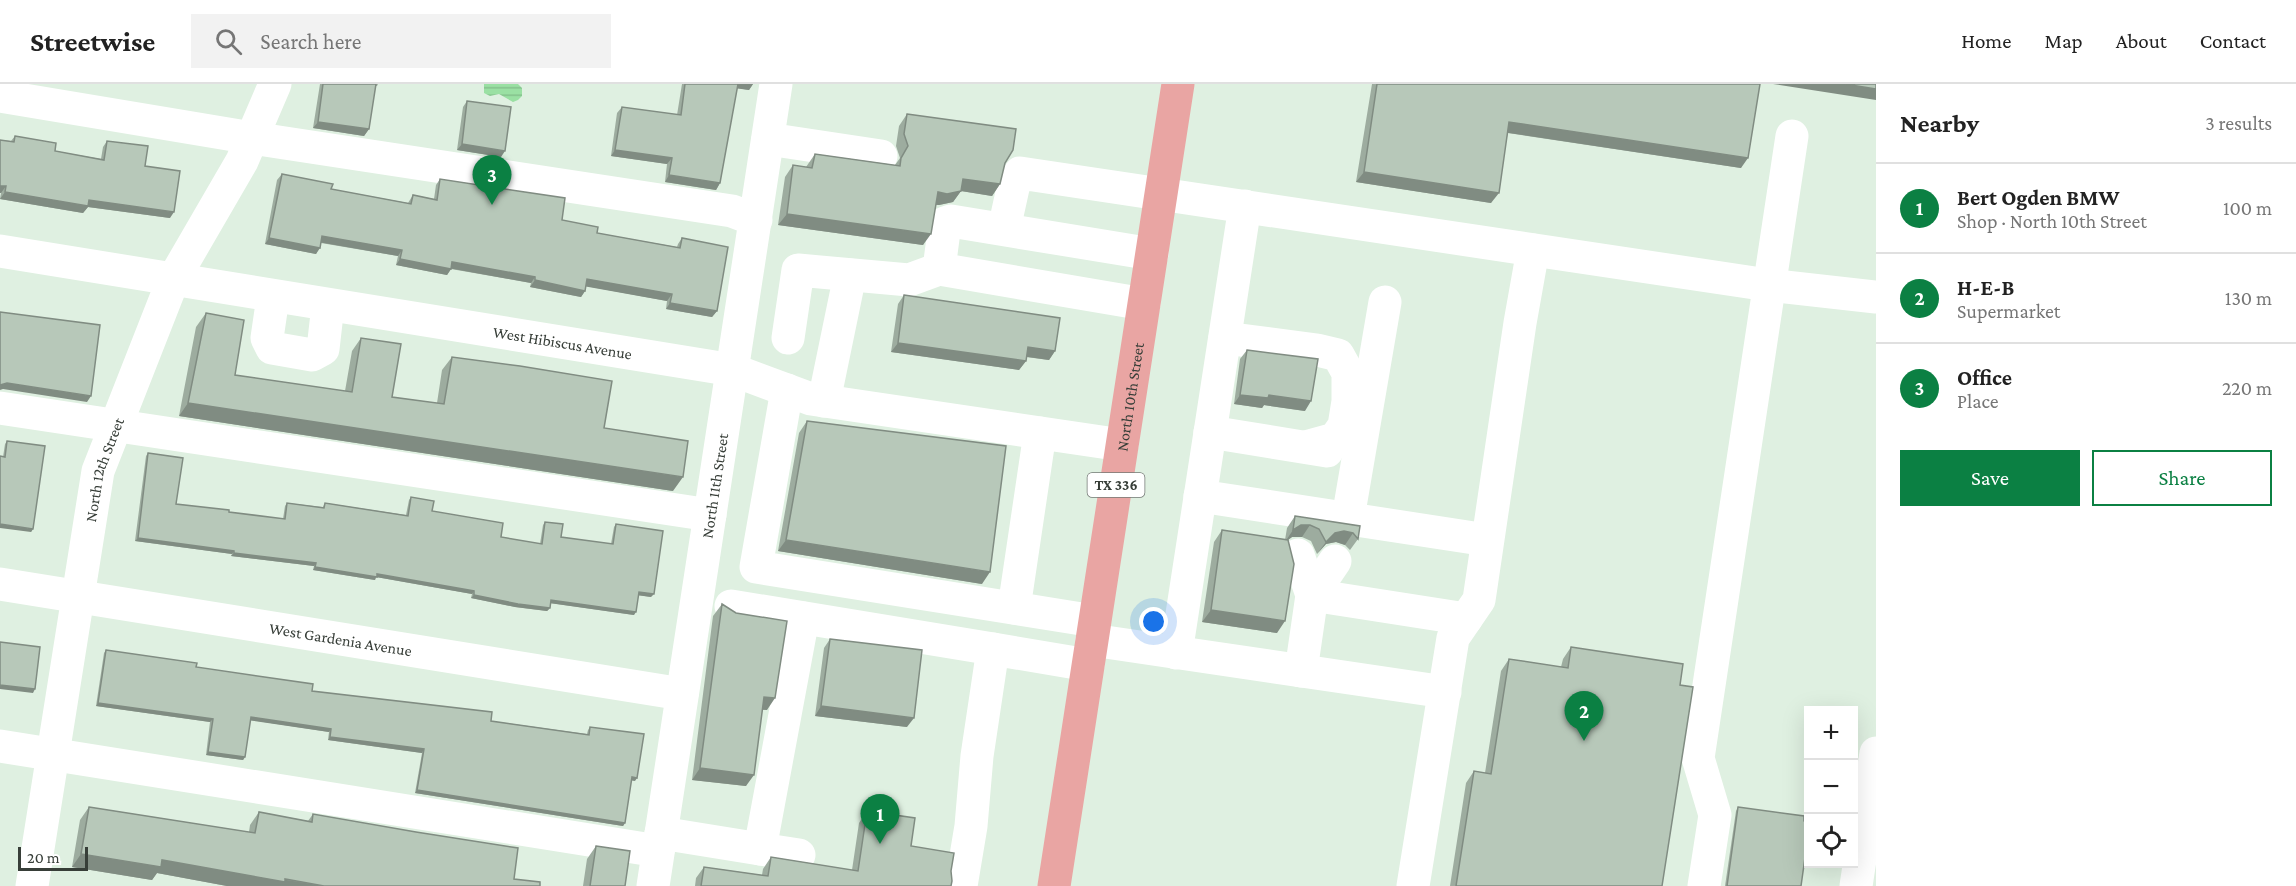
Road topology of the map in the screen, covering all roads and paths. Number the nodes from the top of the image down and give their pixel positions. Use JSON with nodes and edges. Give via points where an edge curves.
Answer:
{"nodes":[{"id":1,"x":275,"y":84,"type":"edge"},
{"id":2,"x":776,"y":84,"type":"edge"},
{"id":3,"x":1178,"y":84,"type":"edge"},
{"id":4,"x":0,"y":96,"type":"edge"},
{"id":5,"x":1791,"y":136,"type":"dead end"},
{"id":6,"x":252,"y":138,"type":"junction"},
{"id":7,"x":768,"y":139,"type":"junction"},
{"id":8,"x":881,"y":156,"type":"dead end"},
{"id":9,"x":1161,"y":194,"type":"junction"},
{"id":10,"x":1245,"y":206,"type":"junction"},
{"id":11,"x":756,"y":220,"type":"junction"},
{"id":12,"x":1004,"y":229,"type":"junction"},
{"id":13,"x":1533,"y":250,"type":"junction"},
{"id":14,"x":0,"y":251,"type":"edge"},
{"id":15,"x":1152,"y":254,"type":"junction"},
{"id":16,"x":749,"y":264,"type":"junction"},
{"id":17,"x":939,"y":269,"type":"junction"},
{"id":18,"x":798,"y":270,"type":"junction"},
{"id":19,"x":850,"y":275,"type":"junction"},
{"id":20,"x":173,"y":280,"type":"junction"},
{"id":21,"x":1768,"y":285,"type":"junction"},
{"id":22,"x":273,"y":297,"type":"junction"},
{"id":23,"x":1876,"y":297,"type":"edge"},
{"id":24,"x":1385,"y":302,"type":"dead end"},
{"id":25,"x":1144,"y":304,"type":"junction"},
{"id":26,"x":328,"y":305,"type":"junction"},
{"id":27,"x":788,"y":338,"type":"dead end"},
{"id":28,"x":1225,"y":338,"type":"junction"},
{"id":29,"x":733,"y":370,"type":"junction"},
{"id":30,"x":787,"y":390,"type":"junction"},
{"id":31,"x":824,"y":401,"type":"junction"},
{"id":32,"x":0,"y":408,"type":"edge"},
{"id":33,"x":116,"y":425,"type":"junction"},
{"id":34,"x":1210,"y":432,"type":"junction"},
{"id":35,"x":1040,"y":433,"type":"junction"},
{"id":36,"x":1122,"y":445,"type":"junction"},
{"id":37,"x":1306,"y":447,"type":"junction"},
{"id":38,"x":1360,"y":456,"type":"junction"},
{"id":39,"x":1200,"y":496,"type":"junction"},
{"id":40,"x":710,"y":515,"type":"junction"},
{"id":41,"x":1323,"y":536,"type":"junction"},
{"id":42,"x":1487,"y":540,"type":"junction"},
{"id":43,"x":0,"y":584,"type":"edge"},
{"id":44,"x":1312,"y":595,"type":"junction"},
{"id":45,"x":77,"y":596,"type":"junction"},
{"id":46,"x":731,"y":606,"type":"dead end"},
{"id":47,"x":1014,"y":608,"type":"junction"},
{"id":48,"x":803,"y":618,"type":"junction"},
{"id":49,"x":1466,"y":619,"type":"junction"},
{"id":50,"x":1091,"y":642,"type":"junction"},
{"id":51,"x":993,"y":649,"type":"junction"},
{"id":52,"x":1176,"y":653,"type":"junction"},
{"id":53,"x":1301,"y":671,"type":"junction"},
{"id":54,"x":1445,"y":692,"type":"junction"},
{"id":55,"x":682,"y":694,"type":"junction"},
{"id":56,"x":0,"y":746,"type":"edge"},
{"id":57,"x":1876,"y":753,"type":"edge"},
{"id":58,"x":53,"y":755,"type":"junction"},
{"id":59,"x":660,"y":842,"type":"junction"},
{"id":60,"x":1869,"y":843,"type":"edge"},
{"id":61,"x":760,"y":849,"type":"junction"},
{"id":62,"x":799,"y":855,"type":"dead end"},
{"id":63,"x":32,"y":886,"type":"edge"},
{"id":64,"x":653,"y":886,"type":"edge"},
{"id":65,"x":961,"y":886,"type":"edge"},
{"id":66,"x":1054,"y":886,"type":"edge"},
{"id":67,"x":1413,"y":886,"type":"edge"},
{"id":68,"x":1704,"y":886,"type":"edge"},
{"id":69,"x":1856,"y":886,"type":"edge"}],
"edges":[{"from":1,"to":6,"type":"street","name":"North 12th Street"},
{"from":2,"to":7,"type":"street","name":"North 11th Street"},
{"from":3,"to":9,"type":"main road","name":"North 10th Street","number":"TX 336"},
{"from":4,"to":6,"type":"street"},
{"from":5,"to":21,"type":"street"},
{"from":6,"to":11,"type":"street","via":[[732,211]]},
{"from":6,"to":20,"type":"street","name":"North 12th Street"},
{"from":7,"to":8,"type":"street"},
{"from":7,"to":11,"type":"street","name":"North 11th Street"},
{"from":9,"to":10,"type":"street"},
{"from":9,"to":12,"type":"street","via":[[1020,173],[1015,179]]},
{"from":9,"to":15,"type":"main road","name":"North 10th Street","number":"TX 336"},
{"from":10,"to":13,"type":"street"},
{"from":10,"to":28,"type":"street"},
{"from":11,"to":16,"type":"street","name":"North 11th Street"},
{"from":12,"to":15,"type":"street"},
{"from":12,"to":17,"type":"street","via":[[951,221],[945,224]]},
{"from":13,"to":21,"type":"street"},
{"from":13,"to":42,"type":"street"},
{"from":14,"to":20,"type":"street","name":"West Hibiscus Avenue"},
{"from":15,"to":25,"type":"main road","name":"North 10th Street","number":"TX 336"},
{"from":16,"to":18,"type":"street"},
{"from":16,"to":29,"type":"street","name":"North 11th Street"},
{"from":17,"to":19,"type":"street","via":[[909,280]]},
{"from":17,"to":25,"type":"street"},
{"from":18,"to":19,"type":"street"},
{"from":18,"to":27,"type":"street"},
{"from":19,"to":31,"type":"street"},
{"from":20,"to":22,"type":"street","name":"West Hibiscus Avenue"},
{"from":20,"to":33,"type":"street","name":"North 12th Street"},
{"from":21,"to":23,"type":"street"},
{"from":21,"to":68,"type":"street","via":[[1698,758],[1715,815]]},
{"from":22,"to":26,"type":"street","name":"West Hibiscus Avenue"},
{"from":22,"to":26,"type":"street","via":[[267,338],[272,348],[312,355],[323,349]]},
{"from":24,"to":38,"type":"street"},
{"from":25,"to":36,"type":"main road","name":"North 10th Street","number":"TX 336"},
{"from":26,"to":29,"type":"street","name":"West Hibiscus Avenue"},
{"from":28,"to":34,"type":"street"},
{"from":28,"to":37,"type":"street","via":[[1338,355],[1348,373],[1344,426],[1335,439]]},
{"from":29,"to":30,"type":"street","name":"West Hibiscus Avenue"},
{"from":29,"to":40,"type":"street","name":"North 11th Street"},
{"from":30,"to":31,"type":"street","name":"West Hibiscus Avenue"},
{"from":30,"to":47,"type":"street","via":[[756,567]]},
{"from":31,"to":35,"type":"street","name":"West Hibiscus Avenue"},
{"from":32,"to":33,"type":"street"},
{"from":33,"to":40,"type":"street"},
{"from":33,"to":45,"type":"street","name":"North 12th Street","via":[[98,471]]},
{"from":34,"to":37,"type":"street"},
{"from":34,"to":39,"type":"street"},
{"from":35,"to":36,"type":"street","name":"West Hibiscus Avenue"},
{"from":35,"to":47,"type":"street"},
{"from":36,"to":50,"type":"main road","name":"North 10th Street","number":"TX 336"},
{"from":37,"to":38,"type":"street"},
{"from":38,"to":41,"type":"street"},
{"from":39,"to":41,"type":"street"},
{"from":39,"to":52,"type":"street"},
{"from":40,"to":55,"type":"street","name":"North 11th Street"},
{"from":41,"to":42,"type":"street"},
{"from":41,"to":44,"type":"street"},
{"from":42,"to":49,"type":"street","via":[[1479,600]]},
{"from":43,"to":45,"type":"street","name":"West Gardenia Avenue"},
{"from":44,"to":49,"type":"street"},
{"from":44,"to":53,"type":"street"},
{"from":45,"to":55,"type":"street","name":"West Gardenia Avenue"},
{"from":45,"to":58,"type":"street","name":"North 12th Street"},
{"from":46,"to":48,"type":"street"},
{"from":47,"to":50,"type":"street"},
{"from":48,"to":51,"type":"street"},
{"from":48,"to":61,"type":"street"},
{"from":49,"to":54,"type":"street","via":[[1454,638]]},
{"from":50,"to":51,"type":"street"},
{"from":50,"to":52,"type":"street"},
{"from":50,"to":66,"type":"main road","name":"North 10th Street","number":"TX 336"},
{"from":51,"to":65,"type":"street"},
{"from":52,"to":53,"type":"street"},
{"from":53,"to":54,"type":"street"},
{"from":54,"to":67,"type":"street"},
{"from":55,"to":59,"type":"street","name":"North 11th Street"},
{"from":56,"to":58,"type":"street"},
{"from":57,"to":60,"type":"street"},
{"from":58,"to":59,"type":"street"},
{"from":58,"to":63,"type":"street","name":"North 12th Street"},
{"from":59,"to":61,"type":"street"},
{"from":59,"to":64,"type":"street","name":"North 11th Street"},
{"from":60,"to":69,"type":"street"},
{"from":61,"to":62,"type":"street"}]}
